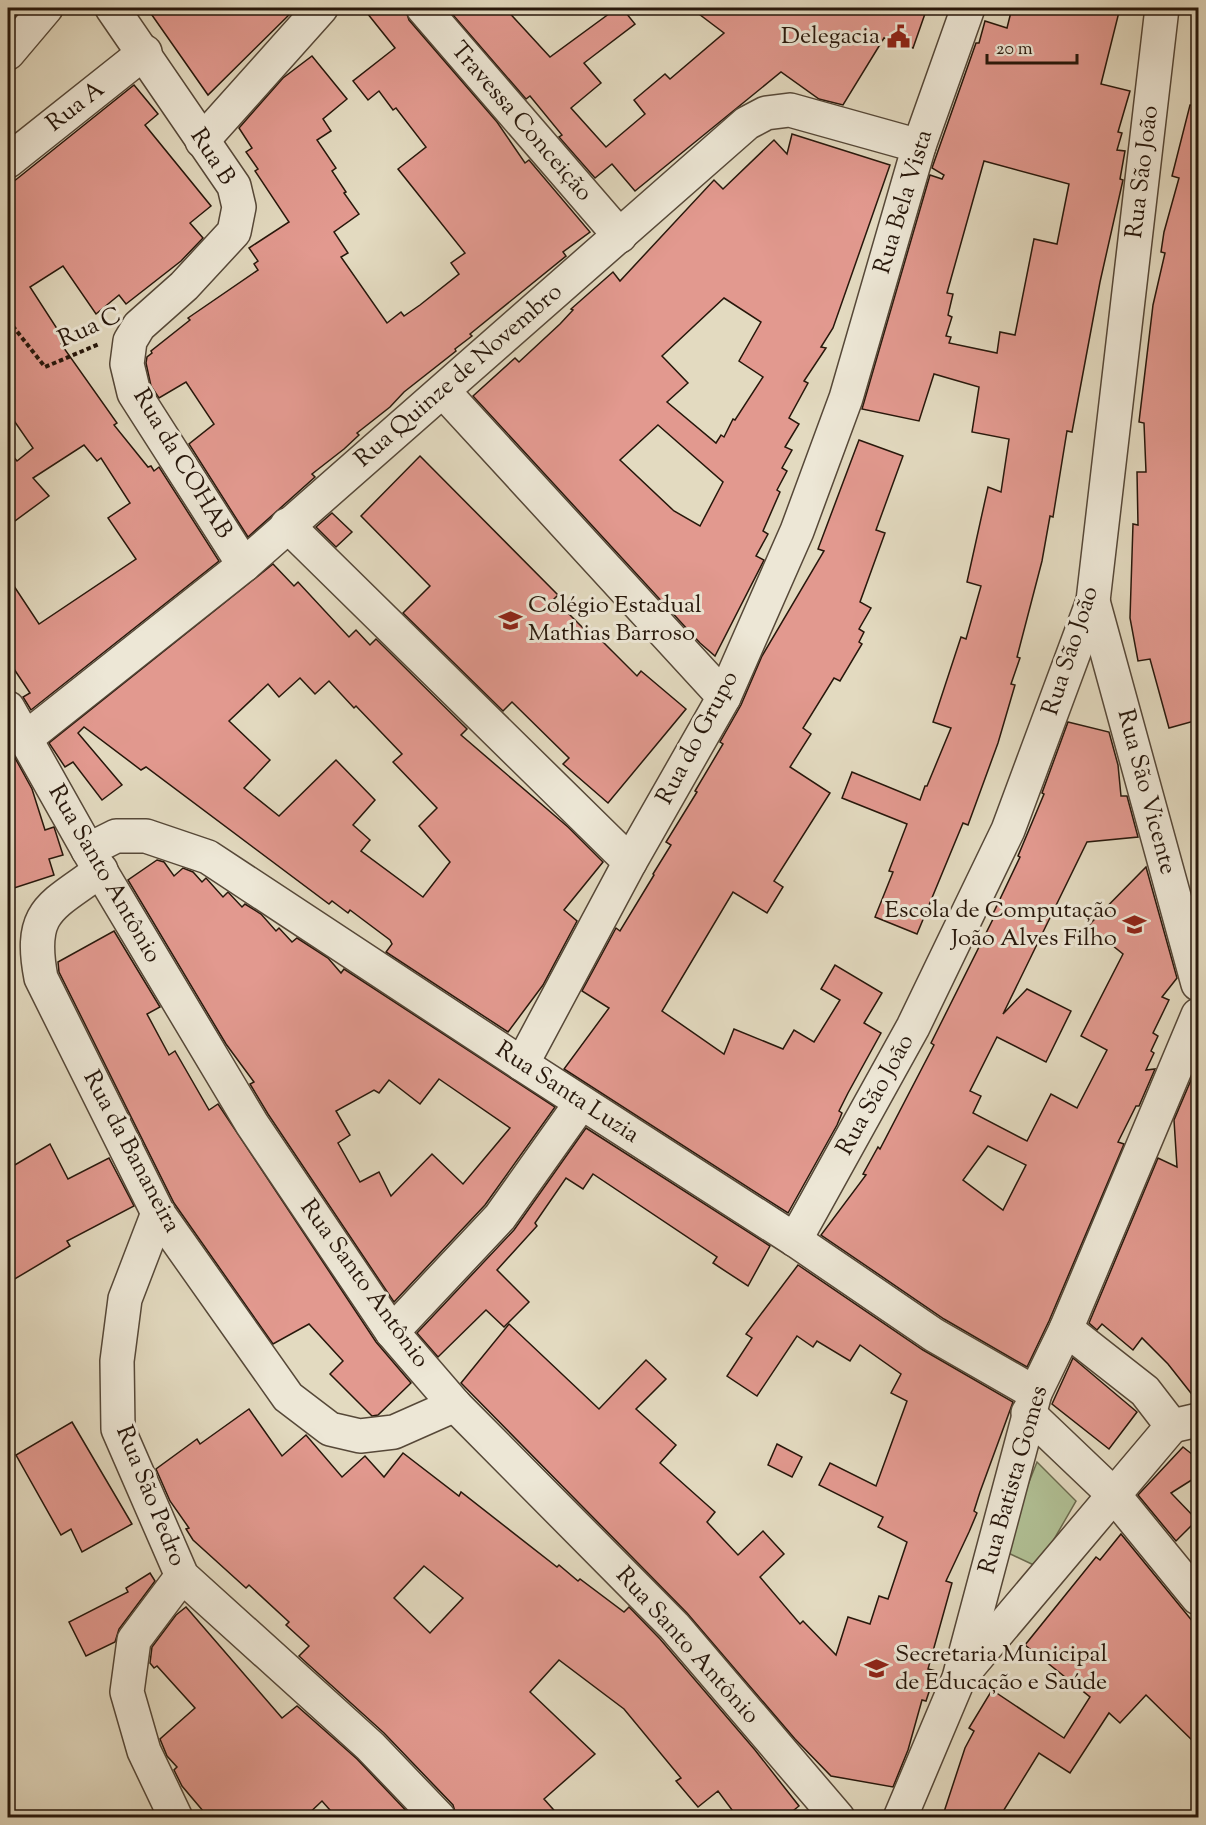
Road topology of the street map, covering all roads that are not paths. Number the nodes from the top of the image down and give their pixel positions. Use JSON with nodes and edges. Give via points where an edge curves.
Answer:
{"nodes":[{"id":1,"x":46,"y":8,"type":"edge"},
{"id":2,"x":112,"y":8,"type":"edge"},
{"id":3,"x":321,"y":8,"type":"edge"},
{"id":4,"x":423,"y":8,"type":"edge"},
{"id":5,"x":968,"y":8,"type":"edge"},
{"id":6,"x":1162,"y":8,"type":"edge"},
{"id":7,"x":145,"y":52,"type":"junction"},
{"id":8,"x":8,"y":53,"type":"edge"},
{"id":9,"x":202,"y":141,"type":"junction"},
{"id":10,"x":920,"y":146,"type":"junction"},
{"id":11,"x":8,"y":161,"type":"edge"},
{"id":12,"x":620,"y":236,"type":"junction"},
{"id":13,"x":139,"y":326,"type":"joint"},
{"id":14,"x":443,"y":391,"type":"junction"},
{"id":15,"x":846,"y":399,"type":"joint"},
{"id":16,"x":287,"y":525,"type":"junction"},
{"id":17,"x":244,"y":565,"type":"junction"},
{"id":18,"x":1093,"y":600,"type":"junction"},
{"id":19,"x":724,"y":697,"type":"junction"},
{"id":20,"x":8,"y":708,"type":"edge"},
{"id":21,"x":26,"y":738,"type":"junction"},
{"id":22,"x":94,"y":860,"type":"junction"},
{"id":23,"x":630,"y":862,"type":"junction"},
{"id":24,"x":1198,"y":984,"type":"edge"},
{"id":25,"x":1198,"y":1015,"type":"edge"},
{"id":26,"x":522,"y":1064,"type":"junction"},
{"id":27,"x":581,"y":1103,"type":"junction"},
{"id":28,"x":158,"y":1213,"type":"junction"},
{"id":29,"x":795,"y":1240,"type":"junction"},
{"id":30,"x":1066,"y":1329,"type":"junction"},
{"id":31,"x":392,"y":1332,"type":"junction"},
{"id":32,"x":1032,"y":1403,"type":"junction"},
{"id":33,"x":455,"y":1405,"type":"junction"},
{"id":34,"x":1185,"y":1423,"type":"edge"},
{"id":35,"x":1113,"y":1494,"type":"junction"},
{"id":36,"x":182,"y":1576,"type":"junction"},
{"id":37,"x":1198,"y":1598,"type":"edge"},
{"id":38,"x":959,"y":1678,"type":"junction"},
{"id":39,"x":176,"y":1818,"type":"edge"},
{"id":40,"x":440,"y":1818,"type":"edge"},
{"id":41,"x":838,"y":1818,"type":"edge"},
{"id":42,"x":900,"y":1818,"type":"edge"}],
"edges":[{"from":1,"to":8,"type":"street"},
{"from":2,"to":7,"type":"street","name":"Rua B"},
{"from":3,"to":9,"type":"street"},
{"from":4,"to":12,"type":"street","name":"Travessa Conceição"},
{"from":5,"to":10,"type":"street","name":"Rua Bela Vista"},
{"from":6,"to":18,"type":"street","name":"Rua São João"},
{"from":7,"to":9,"type":"street","name":"Rua B"},
{"from":7,"to":11,"type":"street","name":"Rua A"},
{"from":9,"to":13,"type":"street","name":"Rua B","via":[[234,186],[239,207],[234,232],[184,286]]},
{"from":10,"to":12,"type":"street","name":"Rua Quinze de Novembro","via":[[789,110],[766,113],[747,123]]},
{"from":10,"to":15,"type":"street","name":"Rua Bela Vista"},
{"from":12,"to":14,"type":"street","name":"Rua Quinze de Novembro"},
{"from":13,"to":17,"type":"street","name":"Rua da COHAB","via":[[130,342],[127,364],[134,393]]},
{"from":14,"to":16,"type":"street","name":"Rua Quinze de Novembro"},
{"from":14,"to":19,"type":"street"},
{"from":15,"to":19,"type":"street","name":"Rua do Grupo","via":[[797,531]]},
{"from":16,"to":17,"type":"street","name":"Rua Quinze de Novembro"},
{"from":16,"to":23,"type":"street"},
{"from":17,"to":21,"type":"street","name":"Rua Quinze de Novembro"},
{"from":18,"to":24,"type":"street","name":"Rua São Vicente"},
{"from":18,"to":29,"type":"street","name":"Rua São João","via":[[1008,830],[913,1027]]},
{"from":19,"to":23,"type":"street","name":"Rua do Grupo"},
{"from":20,"to":21,"type":"street","name":"Rua Santo Antônio"},
{"from":21,"to":22,"type":"street","name":"Rua Santo Antônio"},
{"from":22,"to":26,"type":"street","name":"Rua Santa Luzia","via":[[116,836],[146,836],[208,857]]},
{"from":22,"to":28,"type":"street","name":"Rua da Bananeira","via":[[47,910],[35,947],[41,978]]},
{"from":22,"to":31,"type":"street","name":"Rua Santo Antônio","via":[[252,1124]]},
{"from":23,"to":26,"type":"street","name":"Rua do Grupo"},
{"from":25,"to":30,"type":"street","name":"Rua Batista Gomes"},
{"from":26,"to":27,"type":"street","name":"Rua Santa Luzia"},
{"from":27,"to":29,"type":"street","name":"Rua Santa Luzia"},
{"from":27,"to":31,"type":"street","via":[[500,1217]]},
{"from":28,"to":33,"type":"street","name":"Rua da Bananeira","via":[[288,1397],[330,1429],[360,1436],[394,1432]]},
{"from":28,"to":36,"type":"street","name":"Rua São Pedro","via":[[125,1299],[117,1361],[118,1429]]},
{"from":29,"to":32,"type":"street","name":"Rua Santa Luzia"},
{"from":30,"to":32,"type":"street","name":"Rua Batista Gomes"},
{"from":30,"to":34,"type":"street"},
{"from":31,"to":33,"type":"street","name":"Rua Santo Antônio"},
{"from":32,"to":35,"type":"street","name":"Rua Santa Luzia"},
{"from":32,"to":38,"type":"street","name":"Rua Batista Gomes"},
{"from":33,"to":41,"type":"street","name":"Rua Santo Antônio","via":[[674,1626]]},
{"from":34,"to":35,"type":"street"},
{"from":35,"to":37,"type":"street","name":"Rua Santa Luzia"},
{"from":35,"to":38,"type":"street"},
{"from":36,"to":39,"type":"street","via":[[134,1640],[127,1692],[144,1751]]},
{"from":36,"to":40,"type":"street","name":"Rua São Pedro","via":[[370,1746]]},
{"from":38,"to":42,"type":"street","name":"Rua Batista Gomes"}]}
